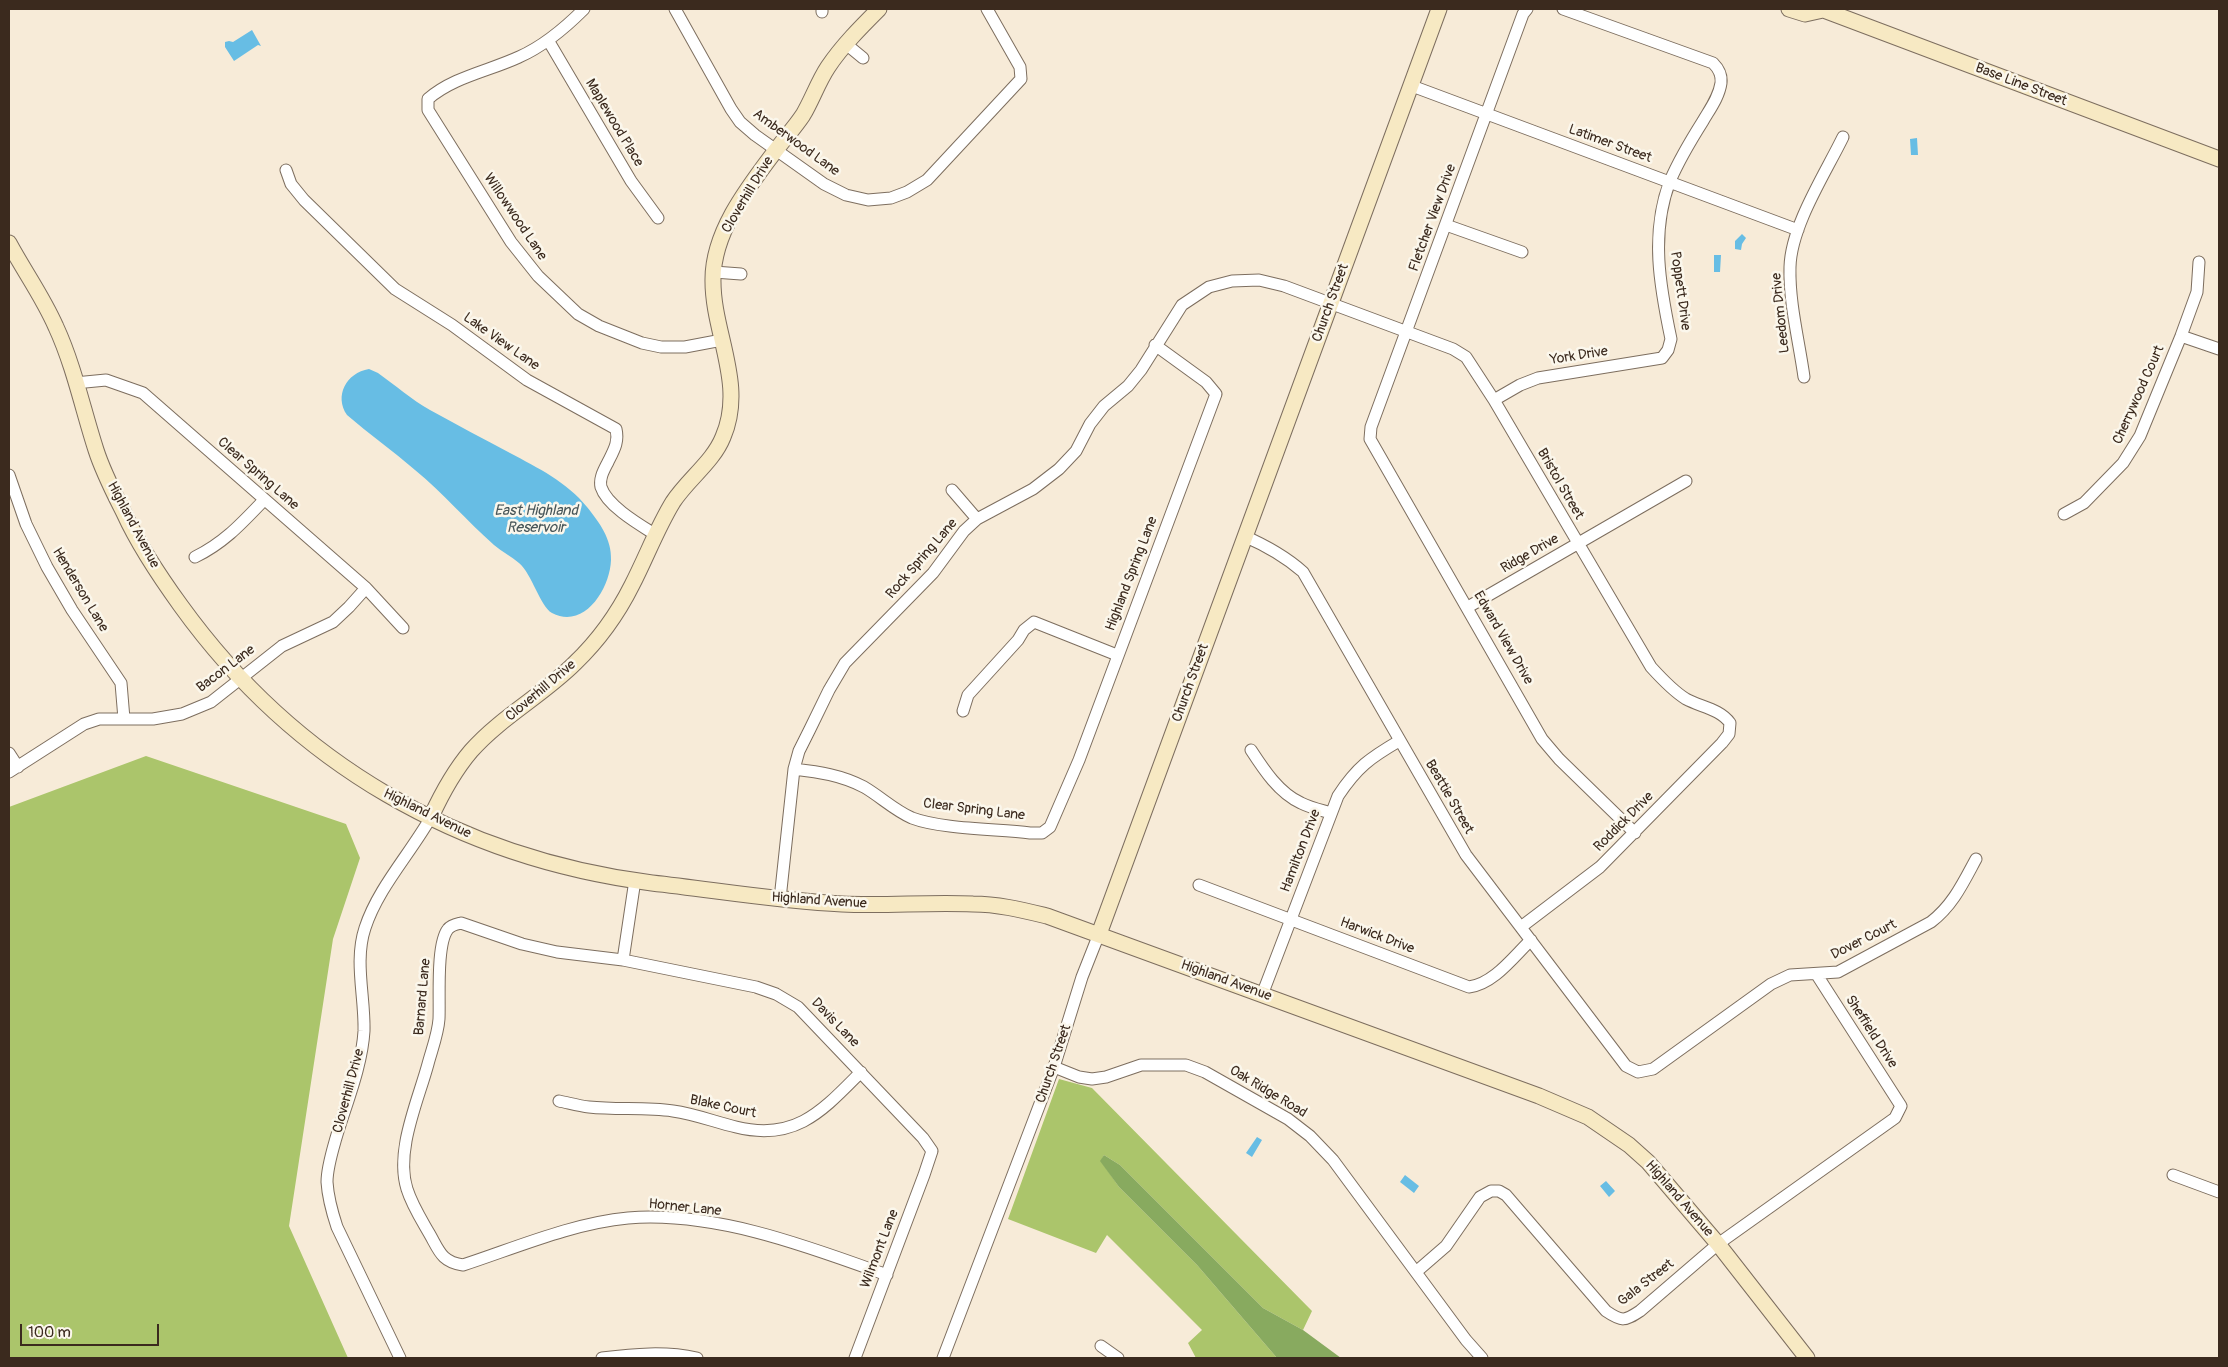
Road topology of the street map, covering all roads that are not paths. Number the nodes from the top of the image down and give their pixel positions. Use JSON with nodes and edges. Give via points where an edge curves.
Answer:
{"nodes":[{"id":1,"x":584,"y":9,"type":"edge"},
{"id":2,"x":675,"y":9,"type":"edge"},
{"id":3,"x":879,"y":9,"type":"edge"},
{"id":4,"x":986,"y":9,"type":"edge"},
{"id":5,"x":1440,"y":9,"type":"edge"},
{"id":6,"x":1527,"y":9,"type":"edge"},
{"id":7,"x":1563,"y":9,"type":"edge"},
{"id":8,"x":1789,"y":9,"type":"edge"},
{"id":9,"x":1822,"y":9,"type":"edge"},
{"id":10,"x":548,"y":40,"type":"junction"},
{"id":11,"x":846,"y":44,"type":"junction"},
{"id":12,"x":863,"y":58,"type":"dead end"},
{"id":13,"x":1412,"y":86,"type":"junction"},
{"id":14,"x":1487,"y":114,"type":"junction"},
{"id":15,"x":1843,"y":137,"type":"dead end"},
{"id":16,"x":776,"y":150,"type":"junction"},
{"id":17,"x":2219,"y":159,"type":"edge"},
{"id":18,"x":286,"y":170,"type":"dead end"},
{"id":19,"x":1670,"y":182,"type":"junction"},
{"id":20,"x":658,"y":218,"type":"dead end"},
{"id":21,"x":1446,"y":225,"type":"junction"},
{"id":22,"x":1798,"y":230,"type":"junction"},
{"id":23,"x":9,"y":243,"type":"edge"},
{"id":24,"x":1522,"y":252,"type":"dead end"},
{"id":25,"x":2200,"y":262,"type":"dead end"},
{"id":26,"x":714,"y":272,"type":"junction"},
{"id":27,"x":741,"y":274,"type":"dead end"},
{"id":28,"x":1330,"y":304,"type":"junction"},
{"id":29,"x":1407,"y":332,"type":"junction"},
{"id":30,"x":2181,"y":336,"type":"junction"},
{"id":31,"x":722,"y":340,"type":"junction"},
{"id":32,"x":1155,"y":345,"type":"junction"},
{"id":33,"x":2219,"y":349,"type":"edge"},
{"id":34,"x":1668,"y":350,"type":"joint"},
{"id":35,"x":1804,"y":377,"type":"dead end"},
{"id":36,"x":75,"y":383,"type":"junction"},
{"id":37,"x":1494,"y":400,"type":"junction"},
{"id":38,"x":1370,"y":438,"type":"joint"},
{"id":39,"x":9,"y":475,"type":"edge"},
{"id":40,"x":1686,"y":480,"type":"dead end"},
{"id":41,"x":952,"y":490,"type":"dead end"},
{"id":42,"x":264,"y":500,"type":"junction"},
{"id":43,"x":2064,"y":514,"type":"dead end"},
{"id":44,"x":977,"y":519,"type":"junction"},
{"id":45,"x":656,"y":535,"type":"junction"},
{"id":46,"x":1244,"y":536,"type":"junction"},
{"id":47,"x":1578,"y":543,"type":"junction"},
{"id":48,"x":195,"y":557,"type":"dead end"},
{"id":49,"x":366,"y":588,"type":"junction"},
{"id":50,"x":1468,"y":607,"type":"junction"},
{"id":51,"x":403,"y":628,"type":"dead end"},
{"id":52,"x":1117,"y":654,"type":"junction"},
{"id":53,"x":241,"y":680,"type":"junction"},
{"id":54,"x":963,"y":711,"type":"dead end"},
{"id":55,"x":124,"y":719,"type":"junction"},
{"id":56,"x":1730,"y":724,"type":"joint"},
{"id":57,"x":1399,"y":740,"type":"junction"},
{"id":58,"x":1251,"y":750,"type":"dead end"},
{"id":59,"x":9,"y":753,"type":"edge"},
{"id":60,"x":794,"y":769,"type":"junction"},
{"id":61,"x":13,"y":770,"type":"edge"},
{"id":62,"x":1331,"y":813,"type":"junction"},
{"id":63,"x":431,"y":817,"type":"junction"},
{"id":64,"x":1042,"y":833,"type":"joint"},
{"id":65,"x":1635,"y":833,"type":"junction"},
{"id":66,"x":1976,"y":859,"type":"dead end"},
{"id":67,"x":635,"y":880,"type":"junction"},
{"id":68,"x":1199,"y":885,"type":"dead end"},
{"id":69,"x":780,"y":899,"type":"junction"},
{"id":70,"x":1291,"y":919,"type":"junction"},
{"id":71,"x":1521,"y":927,"type":"junction"},
{"id":72,"x":1099,"y":934,"type":"junction"},
{"id":73,"x":1531,"y":940,"type":"junction"},
{"id":74,"x":623,"y":960,"type":"junction"},
{"id":75,"x":1817,"y":975,"type":"junction"},
{"id":76,"x":1262,"y":995,"type":"junction"},
{"id":77,"x":1054,"y":1067,"type":"junction"},
{"id":78,"x":861,"y":1072,"type":"junction"},
{"id":79,"x":1638,"y":1072,"type":"joint"},
{"id":80,"x":559,"y":1101,"type":"dead end"},
{"id":81,"x":1901,"y":1106,"type":"joint"},
{"id":82,"x":932,"y":1151,"type":"joint"},
{"id":83,"x":2173,"y":1175,"type":"dead end"},
{"id":84,"x":2219,"y":1192,"type":"edge"},
{"id":85,"x":1718,"y":1244,"type":"junction"},
{"id":86,"x":451,"y":1263,"type":"joint"},
{"id":87,"x":1416,"y":1272,"type":"junction"},
{"id":88,"x":886,"y":1276,"type":"junction"},
{"id":89,"x":1101,"y":1346,"type":"dead end"},
{"id":90,"x":400,"y":1358,"type":"edge"},
{"id":91,"x":602,"y":1358,"type":"edge"},
{"id":92,"x":697,"y":1358,"type":"edge"},
{"id":93,"x":855,"y":1358,"type":"edge"},
{"id":94,"x":943,"y":1358,"type":"edge"},
{"id":95,"x":1118,"y":1358,"type":"edge"},
{"id":96,"x":1482,"y":1358,"type":"edge"},
{"id":97,"x":1807,"y":1358,"type":"edge"}],
"edges":[{"from":1,"to":10,"type":"street"},
{"from":2,"to":16,"type":"street","name":"Amberwood Lane","via":[[740,122]]},
{"from":3,"to":11,"type":"main road","name":"Cloverhill Drive"},
{"from":4,"to":16,"type":"street","name":"Amberwood Lane","via":[[1020,67],[1021,79],[927,180],[891,198],[868,200],[824,184]]},
{"from":5,"to":13,"type":"main road","name":"Church Street"},
{"from":6,"to":14,"type":"street","name":"Fletcher View Drive"},
{"from":7,"to":19,"type":"street","name":"Poppett Drive","via":[[1713,63],[1720,70],[1722,82],[1715,100]]},
{"from":8,"to":9,"type":"main road","name":"Base Line Street","via":[[1805,14]]},
{"from":9,"to":17,"type":"main road","name":"Base Line Street"},
{"from":10,"to":20,"type":"street","name":"Maplewood Place","via":[[631,181]]},
{"from":10,"to":31,"type":"street","name":"Willowwood Lane","via":[[520,57],[439,89],[428,99],[428,110],[511,242],[538,276],[578,314],[642,344],[685,347]]},
{"from":11,"to":12,"type":"street"},
{"from":11,"to":16,"type":"main road","name":"Cloverhill Drive","via":[[828,67],[802,116]]},
{"from":13,"to":14,"type":"street","name":"Latimer Street"},
{"from":13,"to":28,"type":"main road","name":"Church Street"},
{"from":14,"to":19,"type":"street","name":"Latimer Street"},
{"from":14,"to":21,"type":"street","name":"Fletcher View Drive"},
{"from":15,"to":22,"type":"street","name":"Leedom Drive"},
{"from":16,"to":26,"type":"main road","name":"Cloverhill Drive","via":[[725,228]]},
{"from":18,"to":45,"type":"street","name":"Lake View Lane","via":[[291,184],[304,200],[394,289],[527,380],[616,429],[618,438],[601,475],[601,486],[607,498]]},
{"from":19,"to":22,"type":"street","name":"Latimer Street"},
{"from":19,"to":34,"type":"street","name":"Poppett Drive","via":[[1660,227],[1658,262],[1671,339]]},
{"from":21,"to":24,"type":"street"},
{"from":21,"to":29,"type":"street","name":"Fletcher View Drive"},
{"from":22,"to":35,"type":"street","name":"Leedom Drive","via":[[1790,266]]},
{"from":23,"to":36,"type":"main road","name":"Highland Avenue","via":[[56,328]]},
{"from":25,"to":30,"type":"street","name":"Cherrywood Court","via":[[2197,292]]},
{"from":26,"to":27,"type":"street"},
{"from":26,"to":31,"type":"main road","name":"Cloverhill Drive","via":[[712,278]]},
{"from":28,"to":29,"type":"street","name":"Bristol Street"},
{"from":28,"to":32,"type":"street","name":"Rock Spring Lane","via":[[1259,280],[1232,281],[1209,288],[1182,305]]},
{"from":28,"to":46,"type":"main road","name":"Church Street"},
{"from":29,"to":37,"type":"street","name":"Bristol Street","via":[[1453,348],[1466,357]]},
{"from":29,"to":38,"type":"street","name":"Fletcher View Drive"},
{"from":30,"to":33,"type":"street"},
{"from":30,"to":43,"type":"street","name":"Cherrywood Court","via":[[2140,436],[2124,463],[2084,503]]},
{"from":31,"to":45,"type":"main road","name":"Cloverhill Drive","via":[[731,385],[730,411],[724,436],[715,453],[678,494]]},
{"from":32,"to":44,"type":"street","name":"Rock Spring Lane","via":[[1141,370],[1104,406],[1076,451],[1059,469],[1034,489]]},
{"from":32,"to":52,"type":"street","name":"Highland Spring Lane","via":[[1206,382],[1216,394]]},
{"from":34,"to":37,"type":"street","name":"York Drive","via":[[1662,358],[1538,378]]},
{"from":36,"to":42,"type":"street","name":"Clear Spring Lane","via":[[106,380],[143,393]]},
{"from":36,"to":53,"type":"main road","name":"Highland Avenue","via":[[98,455],[126,517],[157,573],[201,634]]},
{"from":37,"to":47,"type":"street","name":"Bristol Street"},
{"from":38,"to":50,"type":"street","name":"Edward View Drive"},
{"from":39,"to":55,"type":"street","name":"Henderson Lane","via":[[26,524],[47,567],[121,683]]},
{"from":40,"to":47,"type":"street","name":"Ridge Drive"},
{"from":41,"to":44,"type":"street"},
{"from":42,"to":48,"type":"street","via":[[231,534],[211,550]]},
{"from":42,"to":49,"type":"street","name":"Clear Spring Lane"},
{"from":44,"to":60,"type":"street","name":"Rock Spring Lane","via":[[933,573],[845,663],[806,736]]},
{"from":45,"to":63,"type":"main road","name":"Cloverhill Drive","via":[[632,587],[603,634],[548,689],[490,733],[472,751],[448,782]]},
{"from":46,"to":57,"type":"street","name":"Beattie Street","via":[[1274,550],[1303,572]]},
{"from":46,"to":72,"type":"main road","name":"Church Street"},
{"from":47,"to":50,"type":"street","name":"Ridge Drive"},
{"from":47,"to":56,"type":"street","name":"Bristol Street","via":[[1651,667],[1686,698],[1724,715]]},
{"from":49,"to":51,"type":"street","name":"Clear Spring Lane"},
{"from":49,"to":53,"type":"street","name":"Bacon Lane","via":[[333,622],[282,646]]},
{"from":50,"to":65,"type":"street","name":"Edward View Drive","via":[[1542,739]]},
{"from":52,"to":54,"type":"street","via":[[1034,622],[968,696]]},
{"from":52,"to":64,"type":"street","name":"Highland Spring Lane","via":[[1079,760],[1050,826]]},
{"from":53,"to":55,"type":"street","name":"Bacon Lane","via":[[211,702],[182,714]]},
{"from":53,"to":63,"type":"main road","name":"Highland Avenue","via":[[306,740],[385,794]]},
{"from":55,"to":61,"type":"street","name":"Bacon Lane","via":[[99,719],[84,724]]},
{"from":56,"to":65,"type":"street","name":"Roddick Drive","via":[[1729,734],[1722,744]]},
{"from":57,"to":62,"type":"street","name":"Hamilton Drive","via":[[1367,760],[1350,778]]},
{"from":57,"to":71,"type":"street","name":"Beattie Street","via":[[1466,855]]},
{"from":58,"to":62,"type":"street","via":[[1264,772],[1286,793],[1301,803]]},
{"from":59,"to":61,"type":"street"},
{"from":60,"to":64,"type":"street","name":"Clear Spring Lane","via":[[838,775],[866,788],[889,806],[932,823]]},
{"from":60,"to":69,"type":"street","name":"Rock Spring Lane"},
{"from":62,"to":70,"type":"street","name":"Hamilton Drive"},
{"from":63,"to":67,"type":"main road","name":"Highland Avenue","via":[[482,841],[526,856],[564,867]]},
{"from":63,"to":90,"type":"street","name":"Cloverhill Drive","via":[[378,900],[365,928],[360,953],[364,1031],[327,1181],[337,1227]]},
{"from":65,"to":71,"type":"street","name":"Roddick Drive","via":[[1600,867]]},
{"from":66,"to":75,"type":"street","name":"Dover Court","via":[[1956,897],[1931,922],[1838,972]]},
{"from":67,"to":69,"type":"main road","name":"Highland Avenue"},
{"from":67,"to":74,"type":"street"},
{"from":68,"to":70,"type":"street","name":"Harwick Drive"},
{"from":69,"to":72,"type":"main road","name":"Highland Avenue","via":[[841,904],[1005,906]]},
{"from":70,"to":73,"type":"street","name":"Harwick Drive","via":[[1469,987],[1489,979]]},
{"from":70,"to":76,"type":"street","name":"Hamilton Drive"},
{"from":71,"to":73,"type":"street","name":"Beattie Street"},
{"from":72,"to":76,"type":"main road","name":"Highland Avenue"},
{"from":72,"to":77,"type":"street","name":"Church Street"},
{"from":73,"to":79,"type":"street","name":"Beattie Street","via":[[1626,1066]]},
{"from":74,"to":78,"type":"street","name":"Davis Lane","via":[[776,994],[798,1007]]},
{"from":74,"to":86,"type":"street","name":"Barnard Lane","via":[[522,944],[461,922],[447,930],[439,977],[439,1022],[405,1146],[403,1168],[406,1188],[414,1207],[443,1256]]},
{"from":75,"to":79,"type":"street","name":"Dover Court","via":[[1790,975],[1771,984],[1653,1069]]},
{"from":75,"to":81,"type":"street","name":"Sheffield Drive"},
{"from":76,"to":85,"type":"main road","name":"Highland Avenue","via":[[1588,1117],[1648,1162]]},
{"from":77,"to":87,"type":"street","name":"Oak Ridge Road","via":[[1092,1079],[1141,1065],[1186,1065],[1258,1101],[1303,1130],[1334,1160]]},
{"from":77,"to":94,"type":"street","name":"Church Street"},
{"from":78,"to":80,"type":"street","name":"Blake Court","via":[[815,1116],[792,1127],[769,1131],[739,1128],[674,1111],[589,1107]]},
{"from":78,"to":82,"type":"street","name":"Davis Lane"},
{"from":81,"to":85,"type":"street","name":"Gala Street","via":[[1895,1118]]},
{"from":82,"to":88,"type":"street","name":"Wilmont Lane"},
{"from":83,"to":84,"type":"street"},
{"from":85,"to":87,"type":"street","name":"Gala Street","via":[[1640,1310],[1627,1319],[1617,1319],[1606,1311],[1506,1196],[1499,1191],[1490,1191],[1480,1197],[1446,1246]]},
{"from":85,"to":97,"type":"main road","name":"Highland Avenue"},
{"from":86,"to":88,"type":"street","name":"Horner Lane","via":[[463,1265],[583,1226],[627,1218],[665,1218],[761,1234]]},
{"from":87,"to":96,"type":"street","name":"Oak Ridge Road"},
{"from":88,"to":93,"type":"street","name":"Wilmont Lane"},
{"from":89,"to":95,"type":"street"},
{"from":91,"to":92,"type":"street","via":[[640,1353]]}]}
